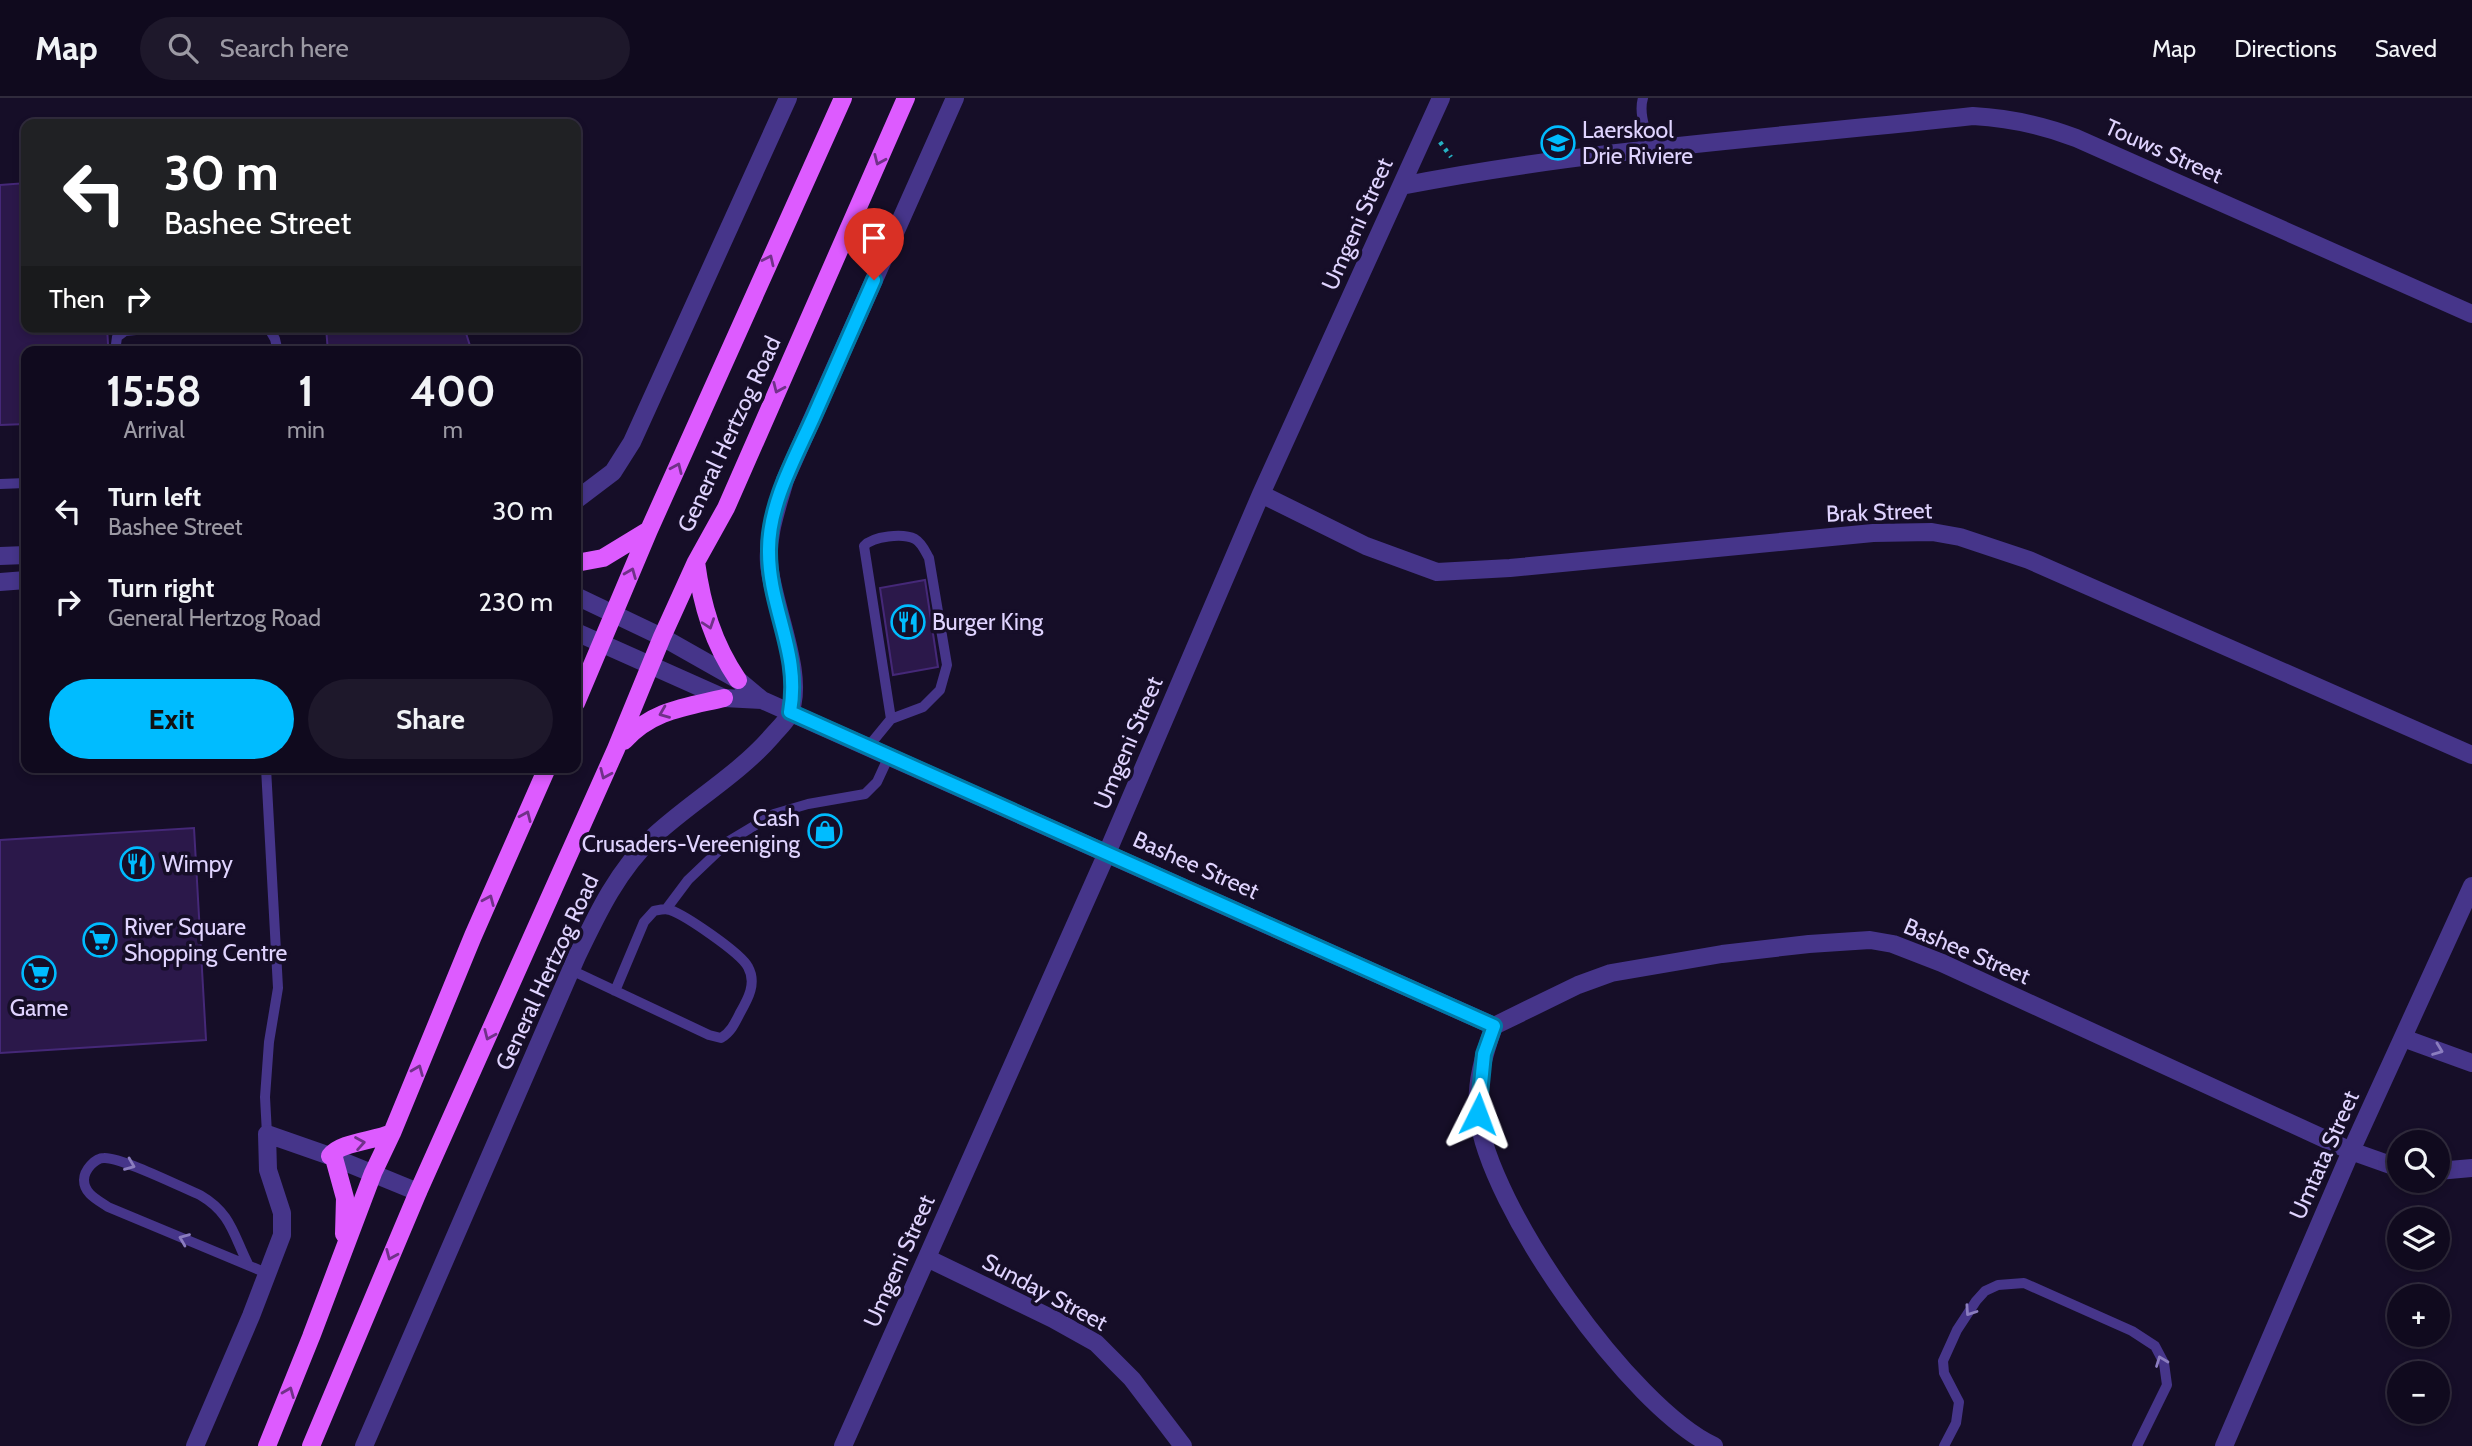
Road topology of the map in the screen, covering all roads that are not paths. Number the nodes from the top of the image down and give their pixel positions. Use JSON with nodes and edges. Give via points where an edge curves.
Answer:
{"nodes":[{"id":1,"x":788,"y":98,"type":"edge"},
{"id":2,"x":843,"y":98,"type":"edge"},
{"id":3,"x":906,"y":98,"type":"edge"},
{"id":4,"x":956,"y":98,"type":"edge"},
{"id":5,"x":1441,"y":98,"type":"edge"},
{"id":6,"x":1643,"y":98,"type":"edge"},
{"id":7,"x":1651,"y":150,"type":"junction"},
{"id":8,"x":1401,"y":186,"type":"junction"},
{"id":9,"x":2472,"y":314,"type":"edge"},
{"id":10,"x":21,"y":483,"type":"edge"},
{"id":11,"x":0,"y":484,"type":"edge"},
{"id":12,"x":1261,"y":494,"type":"junction"},
{"id":13,"x":581,"y":496,"type":"edge"},
{"id":14,"x":649,"y":530,"type":"junction"},
{"id":15,"x":21,"y":555,"type":"edge"},
{"id":16,"x":0,"y":556,"type":"edge"},
{"id":17,"x":581,"y":562,"type":"edge"},
{"id":18,"x":696,"y":562,"type":"junction"},
{"id":19,"x":21,"y":580,"type":"edge"},
{"id":20,"x":0,"y":582,"type":"edge"},
{"id":21,"x":581,"y":598,"type":"edge"},
{"id":22,"x":614,"y":615,"type":"junction"},
{"id":23,"x":581,"y":634,"type":"edge"},
{"id":24,"x":662,"y":637,"type":"junction"},
{"id":25,"x":601,"y":643,"type":"junction"},
{"id":26,"x":650,"y":666,"type":"junction"},
{"id":27,"x":738,"y":680,"type":"junction"},
{"id":28,"x":581,"y":691,"type":"edge"},
{"id":29,"x":724,"y":698,"type":"junction"},
{"id":30,"x":762,"y":700,"type":"junction"},
{"id":31,"x":790,"y":712,"type":"junction"},
{"id":32,"x":891,"y":719,"type":"junction"},
{"id":33,"x":868,"y":747,"type":"junction"},
{"id":34,"x":616,"y":749,"type":"junction"},
{"id":35,"x":2472,"y":755,"type":"edge"},
{"id":36,"x":889,"y":756,"type":"junction"},
{"id":37,"x":266,"y":773,"type":"edge"},
{"id":38,"x":545,"y":773,"type":"edge"},
{"id":39,"x":1107,"y":853,"type":"junction"},
{"id":40,"x":2472,"y":886,"type":"edge"},
{"id":41,"x":667,"y":908,"type":"junction"},
{"id":42,"x":571,"y":970,"type":"junction"},
{"id":43,"x":615,"y":991,"type":"junction"},
{"id":44,"x":1494,"y":1026,"type":"junction"},
{"id":45,"x":2403,"y":1038,"type":"junction"},
{"id":46,"x":2472,"y":1063,"type":"edge"},
{"id":47,"x":392,"y":1133,"type":"junction"},
{"id":48,"x":267,"y":1134,"type":"junction"},
{"id":49,"x":2351,"y":1151,"type":"junction"},
{"id":50,"x":332,"y":1157,"type":"junction"},
{"id":51,"x":2387,"y":1164,"type":"edge"},
{"id":52,"x":2472,"y":1168,"type":"edge"},
{"id":53,"x":2450,"y":1170,"type":"edge"},
{"id":54,"x":373,"y":1173,"type":"junction"},
{"id":55,"x":418,"y":1192,"type":"junction"},
{"id":56,"x":346,"y":1244,"type":"junction"},
{"id":57,"x":927,"y":1258,"type":"junction"},
{"id":58,"x":248,"y":1264,"type":"junction"},
{"id":59,"x":269,"y":1274,"type":"junction"},
{"id":60,"x":195,"y":1446,"type":"edge"},
{"id":61,"x":267,"y":1446,"type":"edge"},
{"id":62,"x":311,"y":1446,"type":"edge"},
{"id":63,"x":363,"y":1446,"type":"edge"},
{"id":64,"x":843,"y":1446,"type":"edge"},
{"id":65,"x":1183,"y":1446,"type":"edge"},
{"id":66,"x":1714,"y":1446,"type":"edge"},
{"id":67,"x":1944,"y":1446,"type":"edge"},
{"id":68,"x":2137,"y":1446,"type":"edge"},
{"id":69,"x":2224,"y":1446,"type":"edge"}],
"edges":[{"from":1,"to":13,"type":"street","via":[[632,442],[613,472]]},
{"from":14,"to":2,"type":"main road","name":"General Hertzog Road","one_way":true},
{"from":3,"to":18,"type":"main road","name":"General Hertzog Road","one_way":true,"via":[[726,508]]},
{"from":4,"to":31,"type":"street","via":[[785,480],[770,531],[775,600],[792,665]]},
{"from":5,"to":8,"type":"street","name":"Umgeni Street"},
{"from":6,"to":7,"type":"lane","via":[[1642,115]]},
{"from":7,"to":8,"type":"street","name":"Touws Street","via":[[1466,173]]},
{"from":7,"to":9,"type":"street","name":"Touws Street","via":[[1973,116],[2020,121],[2076,138]]},
{"from":8,"to":12,"type":"street","name":"Umgeni Street"},
{"from":10,"to":11,"type":"lane"},
{"from":12,"to":35,"type":"street","name":"Brak Street","via":[[1366,546],[1437,572],[1872,533],[1924,531],[1959,537],[2029,559]]},
{"from":12,"to":39,"type":"street","name":"Umgeni Street"},
{"from":14,"to":17,"type":"main road","via":[[603,558]]},
{"from":22,"to":14,"type":"main road","name":"General Hertzog Road","one_way":true},
{"from":15,"to":16,"type":"street"},
{"from":18,"to":24,"type":"main road","name":"General Hertzog Road"},
{"from":18,"to":27,"type":"main road","one_way":true,"via":[[710,629]]},
{"from":19,"to":20,"type":"street"},
{"from":21,"to":22,"type":"street","name":"Bashee Street"},
{"from":22,"to":24,"type":"street","name":"Bashee Street"},
{"from":22,"to":25,"type":"main road","name":"General Hertzog Road"},
{"from":23,"to":25,"type":"street","name":"Bashee Street"},
{"from":24,"to":26,"type":"main road","name":"General Hertzog Road"},
{"from":24,"to":27,"type":"street","name":"Bashee Street"},
{"from":25,"to":26,"type":"street","name":"Bashee Street"},
{"from":25,"to":28,"type":"main road","name":"General Hertzog Road"},
{"from":26,"to":29,"type":"street","name":"Bashee Street"},
{"from":26,"to":34,"type":"main road","name":"General Hertzog Road"},
{"from":27,"to":30,"type":"street","name":"Bashee Street"},
{"from":29,"to":30,"type":"street","name":"Bashee Street"},
{"from":29,"to":34,"type":"main road","one_way":true,"via":[[657,715]]},
{"from":30,"to":31,"type":"street","name":"Bashee Street"},
{"from":31,"to":33,"type":"street","name":"Bashee Street"},
{"from":31,"to":42,"type":"street","name":"General Hertzog Road","via":[[751,758],[654,837],[627,866],[608,893]]},
{"from":32,"to":32,"type":"lane","via":[[923,706],[940,690],[947,665],[929,558],[923,546],[905,537],[876,539],[864,546]]},
{"from":32,"to":33,"type":"lane"},
{"from":33,"to":36,"type":"street","name":"Bashee Street"},
{"from":34,"to":55,"type":"main road","name":"General Hertzog Road","one_way":true},
{"from":36,"to":39,"type":"street","name":"Bashee Street"},
{"from":36,"to":41,"type":"lane","via":[[877,782],[865,794],[774,814],[729,841],[688,880]]},
{"from":37,"to":48,"type":"lane","via":[[278,988],[269,1042]]},
{"from":47,"to":38,"type":"main road","one_way":true},
{"from":39,"to":44,"type":"street","name":"Bashee Street"},
{"from":39,"to":57,"type":"street","name":"Umgeni Street"},
{"from":40,"to":45,"type":"street","name":"Umtata Street"},
{"from":41,"to":43,"type":"lane","via":[[654,911],[644,922]]},
{"from":41,"to":43,"type":"lane","via":[[748,966],[750,996],[729,1034],[721,1038],[709,1035]]},
{"from":42,"to":43,"type":"lane"},
{"from":42,"to":63,"type":"street","name":"General Hertzog Road"},
{"from":44,"to":49,"type":"street","name":"Bashee Street","via":[[1577,985],[1611,974],[1721,954],[1870,940],[1942,963]]},
{"from":44,"to":66,"type":"street","via":[[1484,1054],[1478,1114],[1489,1161],[1512,1211],[1547,1269],[1625,1373],[1680,1426]]},
{"from":45,"to":46,"type":"street","one_way":true},
{"from":45,"to":49,"type":"street","name":"Umtata Street"},
{"from":50,"to":47,"type":"main road","one_way":true,"via":[[340,1146]]},
{"from":47,"to":54,"type":"main road"},
{"from":48,"to":50,"type":"street"},
{"from":48,"to":59,"type":"street","via":[[268,1170],[284,1224]]},
{"from":49,"to":51,"type":"street","name":"Bashee Street"},
{"from":49,"to":69,"type":"street","name":"Umtata Street"},
{"from":50,"to":54,"type":"street"},
{"from":50,"to":56,"type":"main road","via":[[345,1198]]},
{"from":52,"to":53,"type":"street"},
{"from":54,"to":55,"type":"street"},
{"from":54,"to":56,"type":"main road"},
{"from":55,"to":62,"type":"main road","name":"General Hertzog Road","one_way":true},
{"from":61,"to":56,"type":"main road","one_way":true},
{"from":57,"to":64,"type":"street","name":"Umgeni Street"},
{"from":57,"to":65,"type":"street","name":"Sunday Street","via":[[1096,1343],[1132,1379]]},
{"from":58,"to":58,"type":"lane","one_way":true,"via":[[108,1207],[89,1194],[85,1175],[93,1162],[106,1157],[211,1201],[228,1217]]},
{"from":58,"to":59,"type":"lane"},
{"from":59,"to":60,"type":"street"},
{"from":68,"to":67,"type":"lane","one_way":true,"via":[[2167,1385],[2164,1363],[2154,1346],[2132,1331],[2024,1283],[1985,1291],[1957,1330],[1943,1361],[1959,1402],[1956,1423]]}]}
